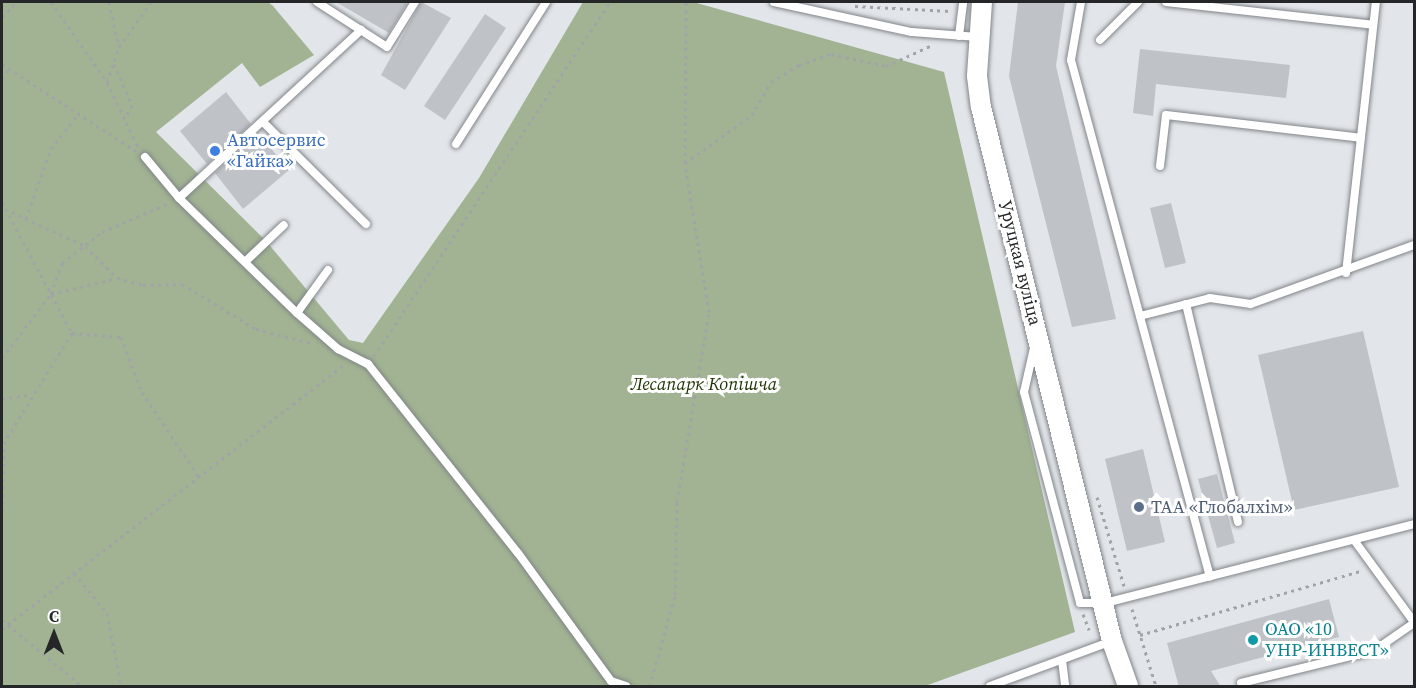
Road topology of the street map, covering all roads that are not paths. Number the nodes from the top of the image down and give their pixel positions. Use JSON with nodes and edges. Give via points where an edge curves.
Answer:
{"nodes":[{"id":1,"x":317,"y":2,"type":"edge"},
{"id":2,"x":415,"y":2,"type":"edge"},
{"id":3,"x":546,"y":2,"type":"edge"},
{"id":4,"x":774,"y":2,"type":"edge"},
{"id":5,"x":963,"y":2,"type":"edge"},
{"id":6,"x":982,"y":2,"type":"edge"},
{"id":7,"x":1081,"y":2,"type":"edge"},
{"id":8,"x":1138,"y":2,"type":"edge"},
{"id":9,"x":1166,"y":2,"type":"edge"},
{"id":10,"x":1376,"y":2,"type":"edge"},
{"id":11,"x":1373,"y":25,"type":"junction"},
{"id":12,"x":361,"y":30,"type":"junction"},
{"id":13,"x":968,"y":37,"type":"junction"},
{"id":14,"x":1100,"y":40,"type":"dead end"},
{"id":15,"x":263,"y":122,"type":"junction"},
{"id":16,"x":1361,"y":138,"type":"junction"},
{"id":17,"x":456,"y":144,"type":"dead end"},
{"id":18,"x":145,"y":157,"type":"dead end"},
{"id":19,"x":1160,"y":166,"type":"dead end"},
{"id":20,"x":179,"y":198,"type":"junction"},
{"id":21,"x":366,"y":224,"type":"dead end"},
{"id":22,"x":284,"y":225,"type":"dead end"},
{"id":23,"x":1414,"y":245,"type":"edge"},
{"id":24,"x":246,"y":261,"type":"junction"},
{"id":25,"x":328,"y":270,"type":"dead end"},
{"id":26,"x":1346,"y":273,"type":"junction"},
{"id":27,"x":1186,"y":304,"type":"junction"},
{"id":28,"x":297,"y":313,"type":"junction"},
{"id":29,"x":1140,"y":316,"type":"junction"},
{"id":30,"x":1037,"y":332,"type":"junction"},
{"id":31,"x":1238,"y":522,"type":"dead end"},
{"id":32,"x":1414,"y":524,"type":"edge"},
{"id":33,"x":1354,"y":540,"type":"junction"},
{"id":34,"x":1210,"y":577,"type":"junction"},
{"id":35,"x":1106,"y":603,"type":"junction"},
{"id":36,"x":1414,"y":622,"type":"edge"},
{"id":37,"x":1112,"y":641,"type":"junction"},
{"id":38,"x":1062,"y":660,"type":"junction"},
{"id":39,"x":1241,"y":683,"type":"dead end"},
{"id":40,"x":626,"y":687,"type":"edge"},
{"id":41,"x":990,"y":687,"type":"edge"},
{"id":42,"x":1065,"y":687,"type":"edge"},
{"id":43,"x":1128,"y":687,"type":"edge"}],
"edges":[{"from":1,"to":12,"type":"lane"},
{"from":2,"to":12,"type":"lane","via":[[387,47]]},
{"from":3,"to":17,"type":"lane"},
{"from":4,"to":13,"type":"lane"},
{"from":5,"to":13,"type":"lane"},
{"from":6,"to":13,"type":"street","name":"Уруцкая вуліца"},
{"from":7,"to":29,"type":"lane","via":[[1071,60]]},
{"from":8,"to":14,"type":"lane"},
{"from":9,"to":11,"type":"lane"},
{"from":10,"to":11,"type":"lane"},
{"from":11,"to":16,"type":"lane"},
{"from":12,"to":15,"type":"lane"},
{"from":13,"to":30,"type":"street","name":"Уруцкая вуліца","via":[[981,107]]},
{"from":15,"to":20,"type":"lane"},
{"from":15,"to":21,"type":"lane"},
{"from":16,"to":19,"type":"lane","via":[[1166,115]]},
{"from":16,"to":26,"type":"lane"},
{"from":18,"to":20,"type":"lane"},
{"from":20,"to":24,"type":"lane"},
{"from":22,"to":24,"type":"lane"},
{"from":23,"to":26,"type":"lane"},
{"from":24,"to":28,"type":"lane"},
{"from":25,"to":28,"type":"lane"},
{"from":26,"to":27,"type":"lane","via":[[1251,304],[1210,298]]},
{"from":27,"to":29,"type":"lane"},
{"from":27,"to":31,"type":"lane"},
{"from":28,"to":40,"type":"lane","via":[[338,349],[368,364],[518,554],[610,681]]},
{"from":29,"to":34,"type":"lane"},
{"from":30,"to":35,"type":"street","name":"Уруцкая вуліца"},
{"from":30,"to":35,"type":"lane","via":[[1024,392],[1080,603]]},
{"from":32,"to":33,"type":"lane"},
{"from":33,"to":34,"type":"lane"},
{"from":33,"to":36,"type":"lane"},
{"from":34,"to":35,"type":"lane"},
{"from":35,"to":37,"type":"street","name":"Уруцкая вуліца"},
{"from":36,"to":39,"type":"lane","via":[[1375,650]]},
{"from":37,"to":38,"type":"lane"},
{"from":37,"to":43,"type":"street","name":"Уруцкая вуліца"},
{"from":38,"to":41,"type":"lane"},
{"from":38,"to":42,"type":"lane"}]}
